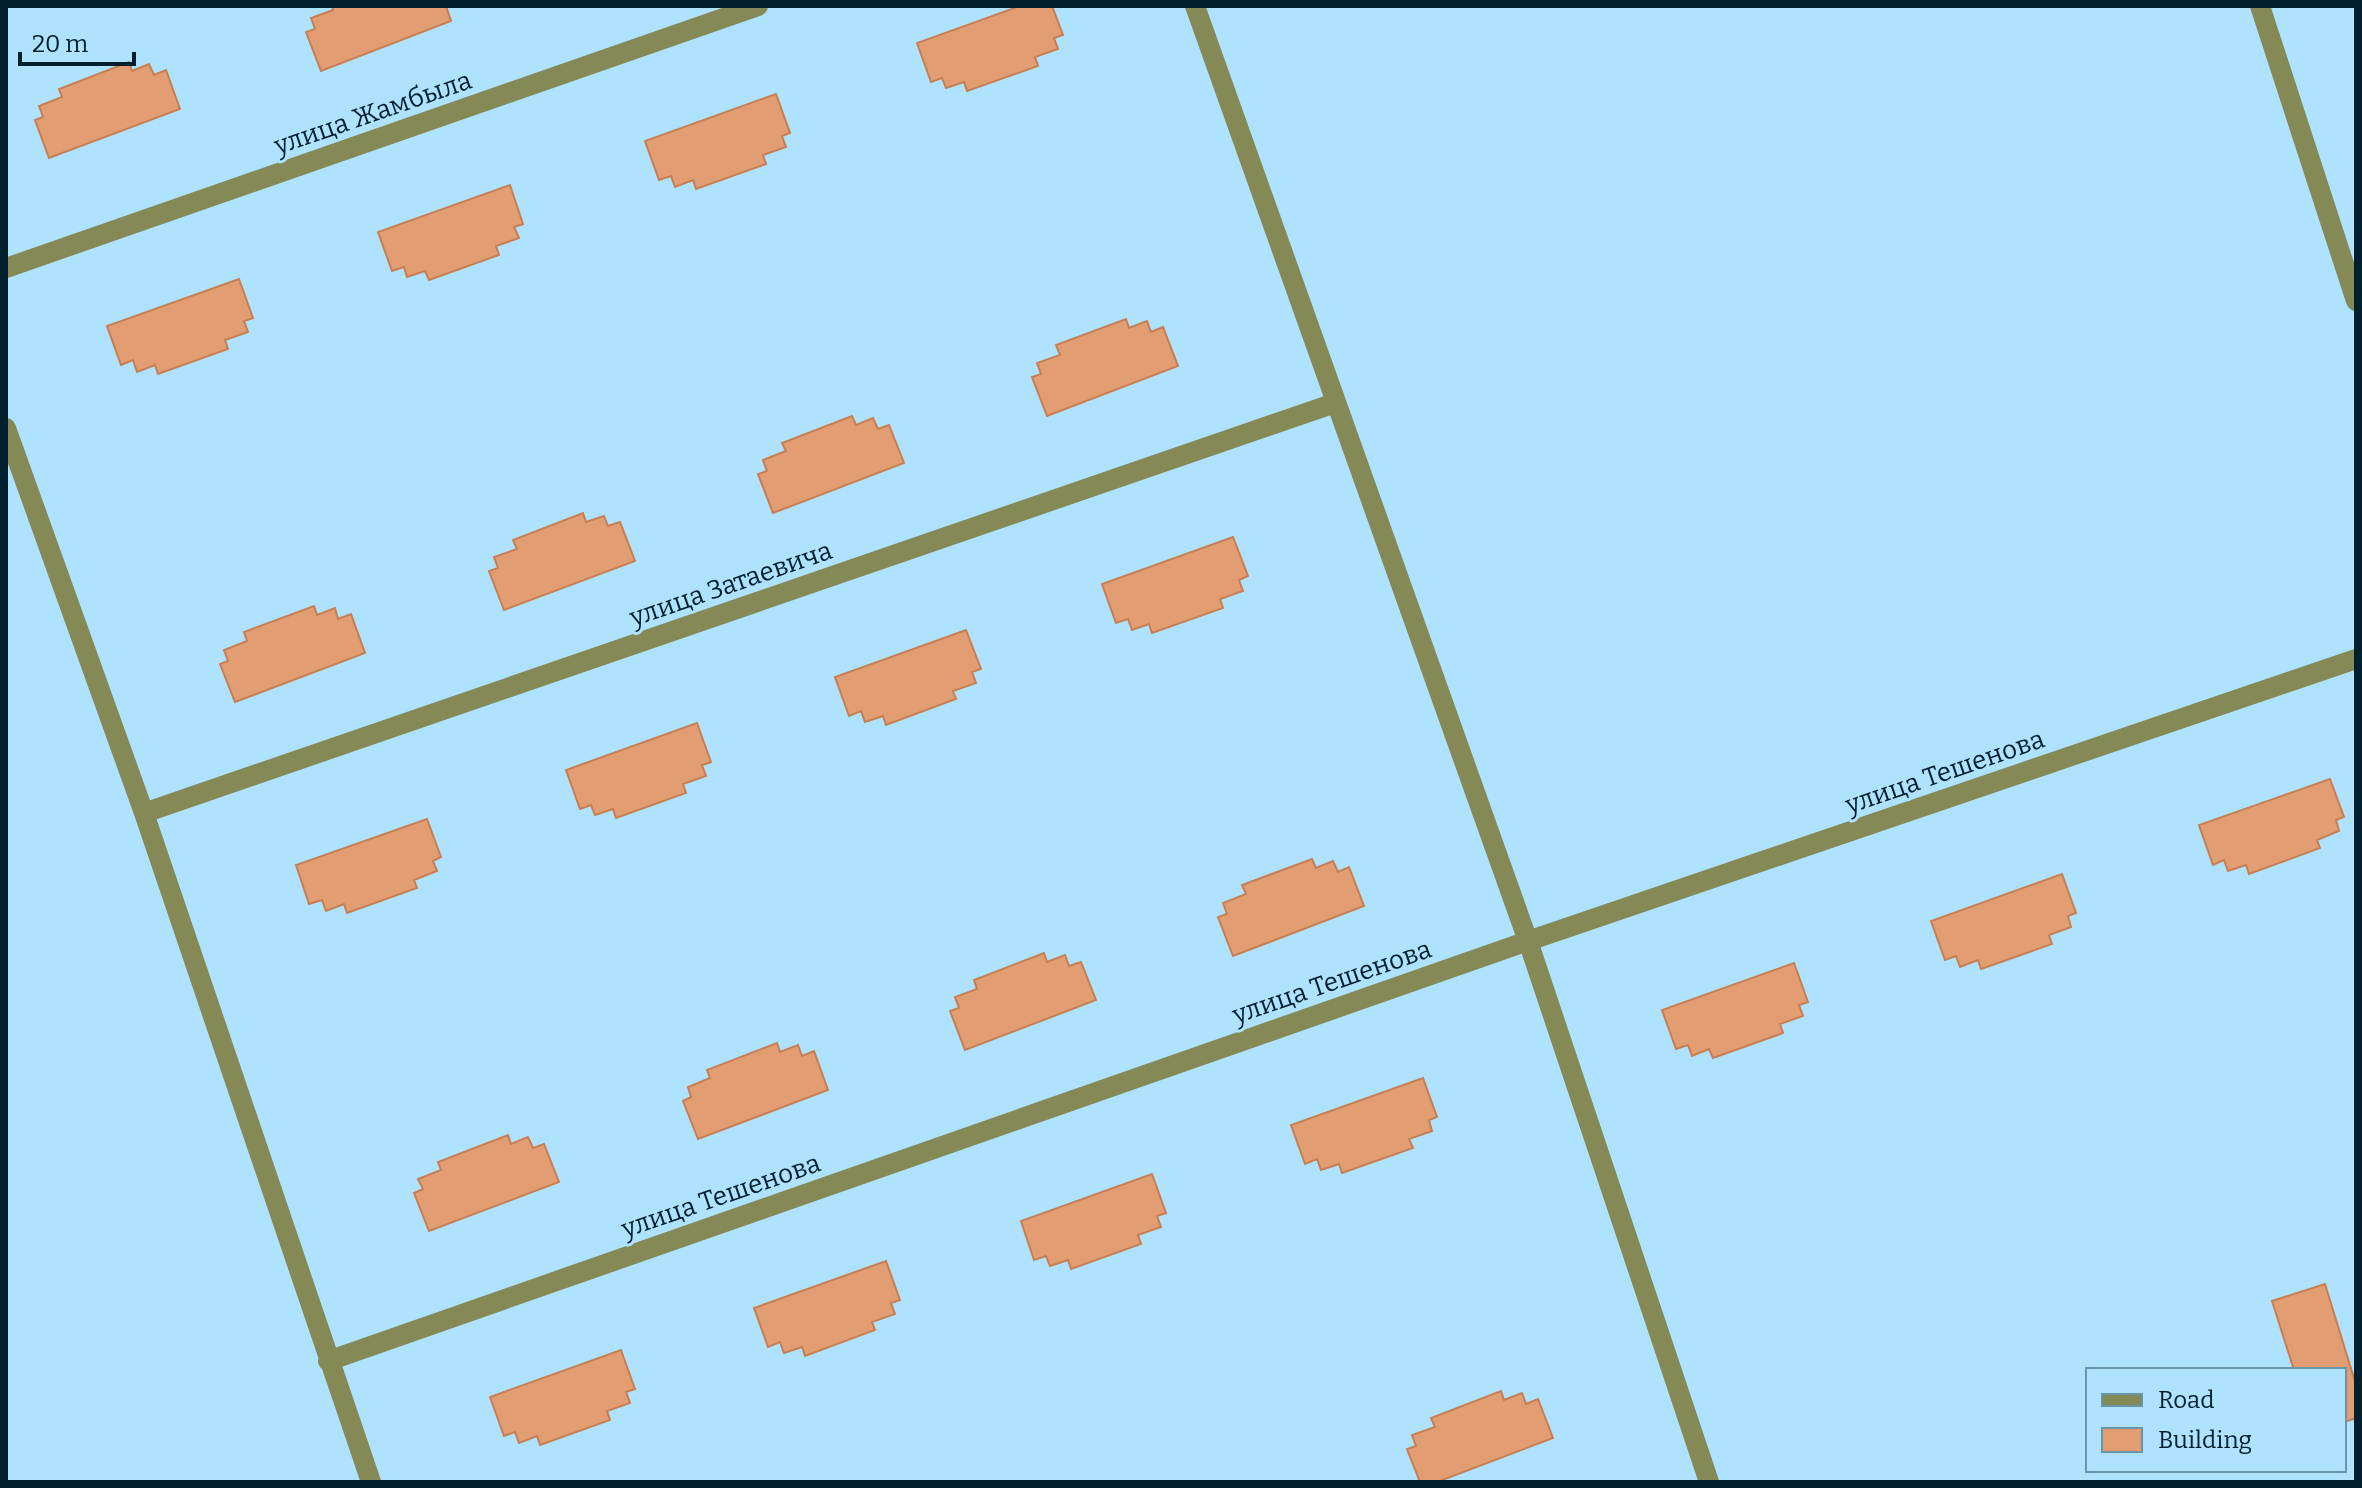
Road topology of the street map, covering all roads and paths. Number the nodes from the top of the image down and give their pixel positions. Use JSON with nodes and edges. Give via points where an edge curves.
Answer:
{"nodes":[{"id":1,"x":758,"y":6,"type":"edge"},
{"id":2,"x":1195,"y":6,"type":"edge"},
{"id":3,"x":2260,"y":6,"type":"edge"},
{"id":4,"x":6,"y":268,"type":"edge"},
{"id":5,"x":2356,"y":301,"type":"edge"},
{"id":6,"x":1335,"y":403,"type":"junction"},
{"id":7,"x":6,"y":428,"type":"edge"},
{"id":8,"x":2356,"y":659,"type":"edge"},
{"id":9,"x":144,"y":813,"type":"junction"},
{"id":10,"x":1528,"y":941,"type":"junction"},
{"id":11,"x":328,"y":1361,"type":"junction"},
{"id":12,"x":1703,"y":1480,"type":"edge"},
{"id":13,"x":371,"y":1482,"type":"edge"}],
"edges":[{"from":1,"to":4,"type":"street","name":"улица Жамбыла"},
{"from":2,"to":6,"type":"street"},
{"from":3,"to":5,"type":"street"},
{"from":6,"to":9,"type":"street","name":"улица Затаевича"},
{"from":6,"to":10,"type":"street"},
{"from":7,"to":9,"type":"street"},
{"from":8,"to":10,"type":"street","name":"улица Тешенова"},
{"from":9,"to":11,"type":"street"},
{"from":10,"to":11,"type":"street","name":"улица Тешенова"},
{"from":10,"to":12,"type":"street"},
{"from":11,"to":13,"type":"street"}]}
